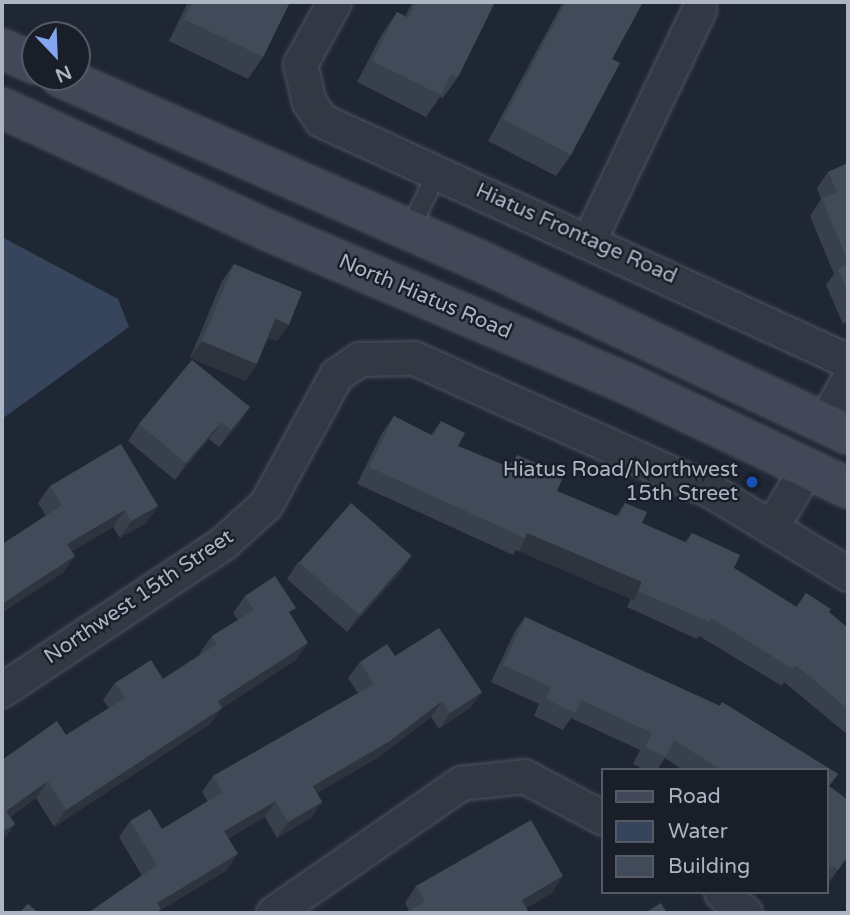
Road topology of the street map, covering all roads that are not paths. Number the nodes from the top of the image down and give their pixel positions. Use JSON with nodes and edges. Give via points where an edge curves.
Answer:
{"nodes":[{"id":1,"x":334,"y":2,"type":"edge"},
{"id":2,"x":699,"y":9,"type":"dead end"},
{"id":3,"x":2,"y":49,"type":"edge"},
{"id":4,"x":21,"y":58,"type":"edge"},
{"id":5,"x":91,"y":90,"type":"edge"},
{"id":6,"x":2,"y":108,"type":"edge"},
{"id":7,"x":437,"y":173,"type":"junction"},
{"id":8,"x":410,"y":230,"type":"junction"},
{"id":9,"x":589,"y":240,"type":"junction"},
{"id":10,"x":848,"y":361,"type":"edge"},
{"id":11,"x":848,"y":380,"type":"edge"},
{"id":12,"x":837,"y":427,"type":"edge"},
{"id":13,"x":807,"y":467,"type":"junction"},
{"id":14,"x":848,"y":488,"type":"edge"},
{"id":15,"x":772,"y":526,"type":"junction"},
{"id":16,"x":848,"y":574,"type":"edge"},
{"id":17,"x":2,"y":691,"type":"edge"},
{"id":18,"x":602,"y":817,"type":"edge"},
{"id":19,"x":723,"y":894,"type":"edge"},
{"id":20,"x":273,"y":913,"type":"edge"},
{"id":21,"x":745,"y":913,"type":"edge"}],
"edges":[{"from":1,"to":7,"type":"street","name":"Hiatus Frontage Road","via":[[300,64],[309,103],[321,120],[340,131]]},
{"from":2,"to":9,"type":"street"},
{"from":3,"to":4,"type":"main road"},
{"from":5,"to":8,"type":"main road"},
{"from":6,"to":13,"type":"main road","name":"North Hiatus Road"},
{"from":7,"to":8,"type":"lane"},
{"from":7,"to":9,"type":"street","name":"Hiatus Frontage Road"},
{"from":8,"to":12,"type":"main road"},
{"from":9,"to":10,"type":"street","name":"Hiatus Frontage Road"},
{"from":11,"to":12,"type":"street"},
{"from":12,"to":13,"type":"main road"},
{"from":13,"to":14,"type":"main road","name":"North Hiatus Road"},
{"from":13,"to":15,"type":"street"},
{"from":15,"to":16,"type":"street"},
{"from":15,"to":17,"type":"street","name":"Northwest 15th Street","via":[[713,492],[414,358],[360,359],[336,375],[266,504],[223,543]]},
{"from":18,"to":20,"type":"street","via":[[524,776],[461,783]]},
{"from":19,"to":21,"type":"street"}]}
